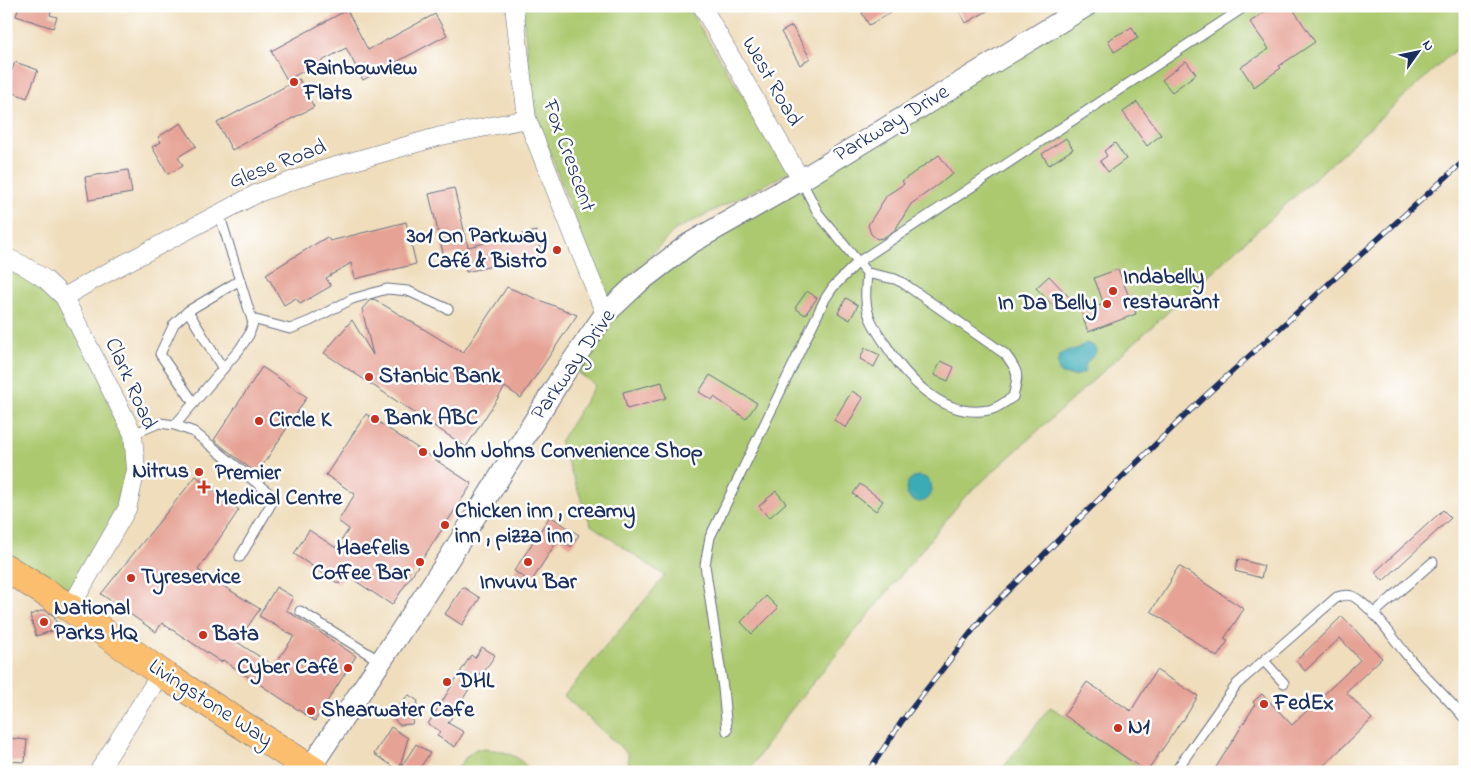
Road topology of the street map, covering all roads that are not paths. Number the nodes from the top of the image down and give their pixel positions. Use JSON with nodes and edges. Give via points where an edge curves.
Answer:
{"nodes":[{"id":1,"x":514,"y":6,"type":"edge"},
{"id":2,"x":702,"y":6,"type":"edge"},
{"id":3,"x":1086,"y":6,"type":"edge"},
{"id":4,"x":1246,"y":6,"type":"edge"},
{"id":5,"x":526,"y":119,"type":"junction"},
{"id":6,"x":801,"y":180,"type":"junction"},
{"id":7,"x":219,"y":213,"type":"junction"},
{"id":8,"x":6,"y":257,"type":"edge"},
{"id":9,"x":858,"y":262,"type":"junction"},
{"id":10,"x":866,"y":273,"type":"junction"},
{"id":11,"x":240,"y":280,"type":"junction"},
{"id":12,"x":64,"y":297,"type":"junction"},
{"id":13,"x":448,"y":309,"type":"dead end"},
{"id":14,"x":188,"y":311,"type":"junction"},
{"id":15,"x":605,"y":314,"type":"junction"},
{"id":16,"x":252,"y":319,"type":"junction"},
{"id":17,"x":223,"y":369,"type":"junction"},
{"id":18,"x":194,"y":403,"type":"junction"},
{"id":19,"x":175,"y":424,"type":"junction"},
{"id":20,"x":133,"y":434,"type":"junction"},
{"id":21,"x":240,"y":556,"type":"dead end"},
{"id":22,"x":1433,"y":562,"type":"dead end"},
{"id":23,"x":6,"y":568,"type":"edge"},
{"id":24,"x":70,"y":608,"type":"junction"},
{"id":25,"x":300,"y":611,"type":"dead end"},
{"id":26,"x":1373,"y":614,"type":"junction"},
{"id":27,"x":380,"y":661,"type":"junction"},
{"id":28,"x":1264,"y":661,"type":"junction"},
{"id":29,"x":161,"y":673,"type":"junction"},
{"id":30,"x":1284,"y":683,"type":"dead end"},
{"id":31,"x":1465,"y":719,"type":"edge"},
{"id":32,"x":727,"y":731,"type":"dead end"},
{"id":33,"x":313,"y":770,"type":"edge"},
{"id":34,"x":98,"y":772,"type":"edge"},
{"id":35,"x":1175,"y":772,"type":"edge"}],
"edges":[{"from":1,"to":5,"type":"street","name":"Fox Crescent"},
{"from":2,"to":6,"type":"street","name":"West Road"},
{"from":3,"to":6,"type":"street","name":"Parkway Drive"},
{"from":4,"to":9,"type":"lane"},
{"from":5,"to":7,"type":"street","name":"Glese Road","via":[[441,136],[319,170],[258,193]]},
{"from":5,"to":15,"type":"street","name":"Fox Crescent"},
{"from":6,"to":9,"type":"lane","via":[[818,213]]},
{"from":6,"to":15,"type":"street","name":"Parkway Drive","via":[[688,244]]},
{"from":7,"to":11,"type":"lane"},
{"from":7,"to":12,"type":"street","name":"Glese Road"},
{"from":8,"to":12,"type":"street","name":"Clark Road","via":[[45,279]]},
{"from":9,"to":10,"type":"lane"},
{"from":9,"to":32,"type":"lane","via":[[825,299],[710,537],[706,565]]},
{"from":10,"to":10,"type":"lane","via":[[866,303],[872,323],[917,386],[939,401],[967,411],[991,410],[1012,397],[1017,381],[1016,369],[1004,354],[903,283]]},
{"from":11,"to":14,"type":"lane"},
{"from":11,"to":16,"type":"lane"},
{"from":12,"to":20,"type":"street","name":"Clark Road"},
{"from":13,"to":16,"type":"lane","via":[[408,291],[387,289],[352,299],[290,329]]},
{"from":14,"to":17,"type":"lane"},
{"from":14,"to":18,"type":"lane","via":[[174,324],[160,354]]},
{"from":15,"to":27,"type":"street","name":"Parkway Drive"},
{"from":16,"to":17,"type":"lane","via":[[249,335]]},
{"from":17,"to":18,"type":"lane"},
{"from":18,"to":19,"type":"lane"},
{"from":19,"to":20,"type":"lane","via":[[159,423]]},
{"from":19,"to":21,"type":"lane","via":[[194,432],[269,493],[271,504]]},
{"from":20,"to":24,"type":"street","name":"Clark Road","via":[[136,470],[128,509]]},
{"from":22,"to":26,"type":"lane"},
{"from":23,"to":24,"type":"highway","name":"Livingstone Way"},
{"from":24,"to":29,"type":"highway","name":"Livingstone Way"},
{"from":25,"to":27,"type":"lane"},
{"from":26,"to":28,"type":"lane","via":[[1355,596],[1337,596]]},
{"from":26,"to":31,"type":"lane"},
{"from":27,"to":33,"type":"street","name":"Parkway Drive"},
{"from":28,"to":30,"type":"lane"},
{"from":28,"to":35,"type":"lane","via":[[1238,684]]},
{"from":29,"to":33,"type":"highway","name":"Livingstone Way"},
{"from":29,"to":34,"type":"street"}]}
